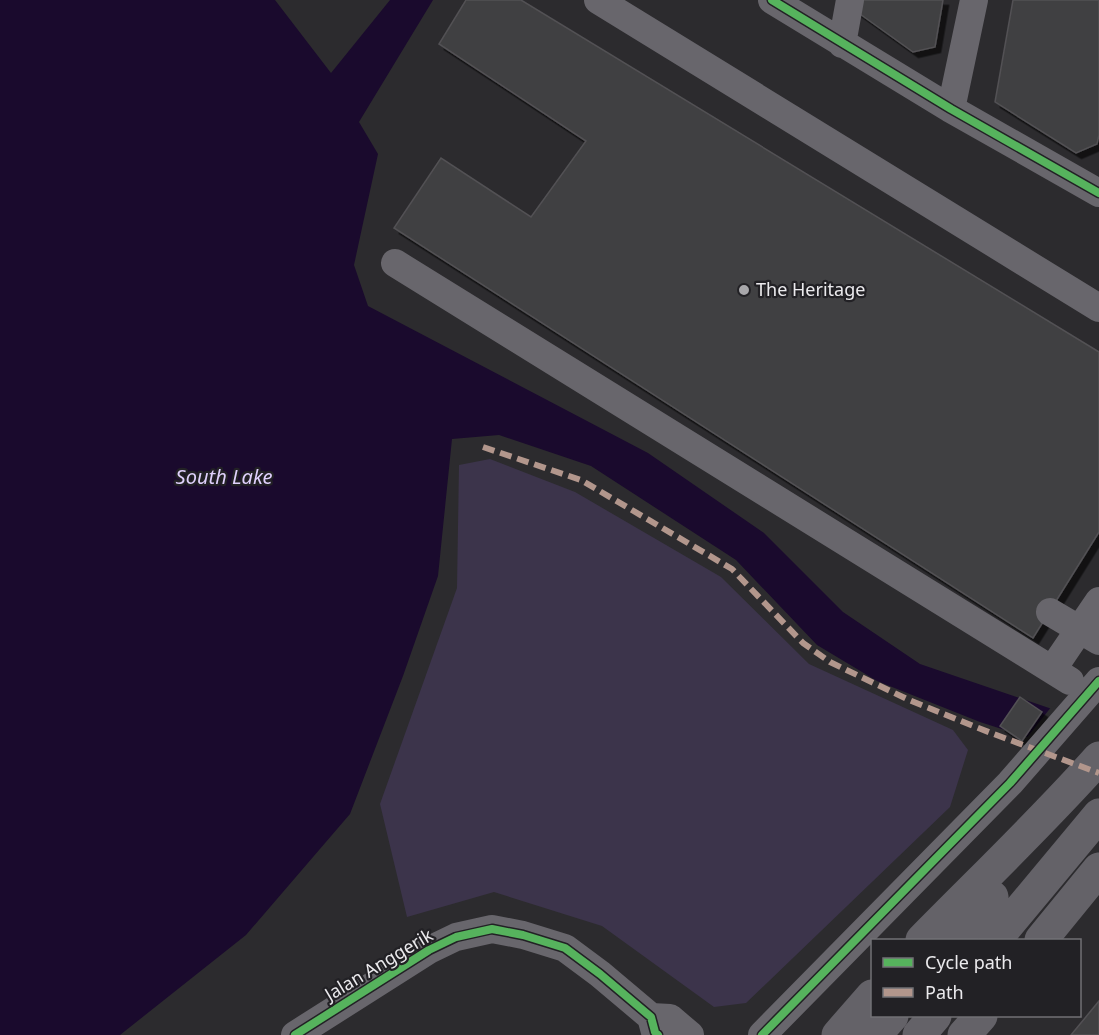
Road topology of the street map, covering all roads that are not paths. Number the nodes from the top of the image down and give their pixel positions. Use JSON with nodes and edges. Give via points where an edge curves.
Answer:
{"nodes":[{"id":1,"x":598,"y":0,"type":"edge"},
{"id":2,"x":772,"y":0,"type":"edge"},
{"id":3,"x":850,"y":0,"type":"edge"},
{"id":4,"x":974,"y":0,"type":"edge"},
{"id":5,"x":842,"y":44,"type":"junction"},
{"id":6,"x":951,"y":110,"type":"junction"},
{"id":7,"x":1099,"y":193,"type":"edge"},
{"id":8,"x":395,"y":263,"type":"dead end"},
{"id":9,"x":1099,"y":308,"type":"edge"},
{"id":10,"x":1099,"y":601,"type":"edge"},
{"id":11,"x":1050,"y":612,"type":"dead end"},
{"id":12,"x":1099,"y":641,"type":"edge"},
{"id":13,"x":1099,"y":681,"type":"edge"},
{"id":14,"x":1099,"y":758,"type":"edge"},
{"id":15,"x":1055,"y":808,"type":"junction"},
{"id":16,"x":1099,"y":815,"type":"edge"},
{"id":17,"x":1099,"y":869,"type":"edge"},
{"id":18,"x":923,"y":939,"type":"edge"},
{"id":19,"x":957,"y":939,"type":"edge"},
{"id":20,"x":996,"y":939,"type":"edge"},
{"id":21,"x":1042,"y":939,"type":"edge"},
{"id":22,"x":871,"y":998,"type":"edge"},
{"id":23,"x":891,"y":1017,"type":"edge"},
{"id":24,"x":934,"y":1017,"type":"edge"},
{"id":25,"x":980,"y":1017,"type":"edge"},
{"id":26,"x":655,"y":1026,"type":"edge"},
{"id":27,"x":295,"y":1035,"type":"edge"},
{"id":28,"x":690,"y":1035,"type":"edge"},
{"id":29,"x":762,"y":1035,"type":"edge"},
{"id":30,"x":838,"y":1035,"type":"edge"},
{"id":31,"x":876,"y":1035,"type":"edge"},
{"id":32,"x":919,"y":1035,"type":"edge"},
{"id":33,"x":964,"y":1035,"type":"edge"}],
"edges":[{"from":1,"to":9,"type":"street"},
{"from":2,"to":5,"type":"street"},
{"from":3,"to":5,"type":"street"},
{"from":4,"to":6,"type":"street"},
{"from":5,"to":6,"type":"street"},
{"from":6,"to":7,"type":"street"},
{"from":8,"to":10,"type":"street","via":[[1061,676]]},
{"from":11,"to":12,"type":"street"},
{"from":13,"to":29,"type":"street","via":[[1010,783]]},
{"from":14,"to":15,"type":"highway"},
{"from":15,"to":18,"type":"highway"},
{"from":15,"to":19,"type":"highway","via":[[1035,845]]},
{"from":16,"to":20,"type":"highway"},
{"from":17,"to":21,"type":"highway"},
{"from":22,"to":30,"type":"highway"},
{"from":23,"to":31,"type":"highway"},
{"from":24,"to":32,"type":"highway"},
{"from":25,"to":33,"type":"highway"},
{"from":26,"to":27,"type":"street","name":"Jalan Anggerik","via":[[600,974],[565,948],[492,930],[456,937],[429,950]]},
{"from":26,"to":28,"type":"street","name":"Jalan Anggerik","via":[[670,1018]]}]}
